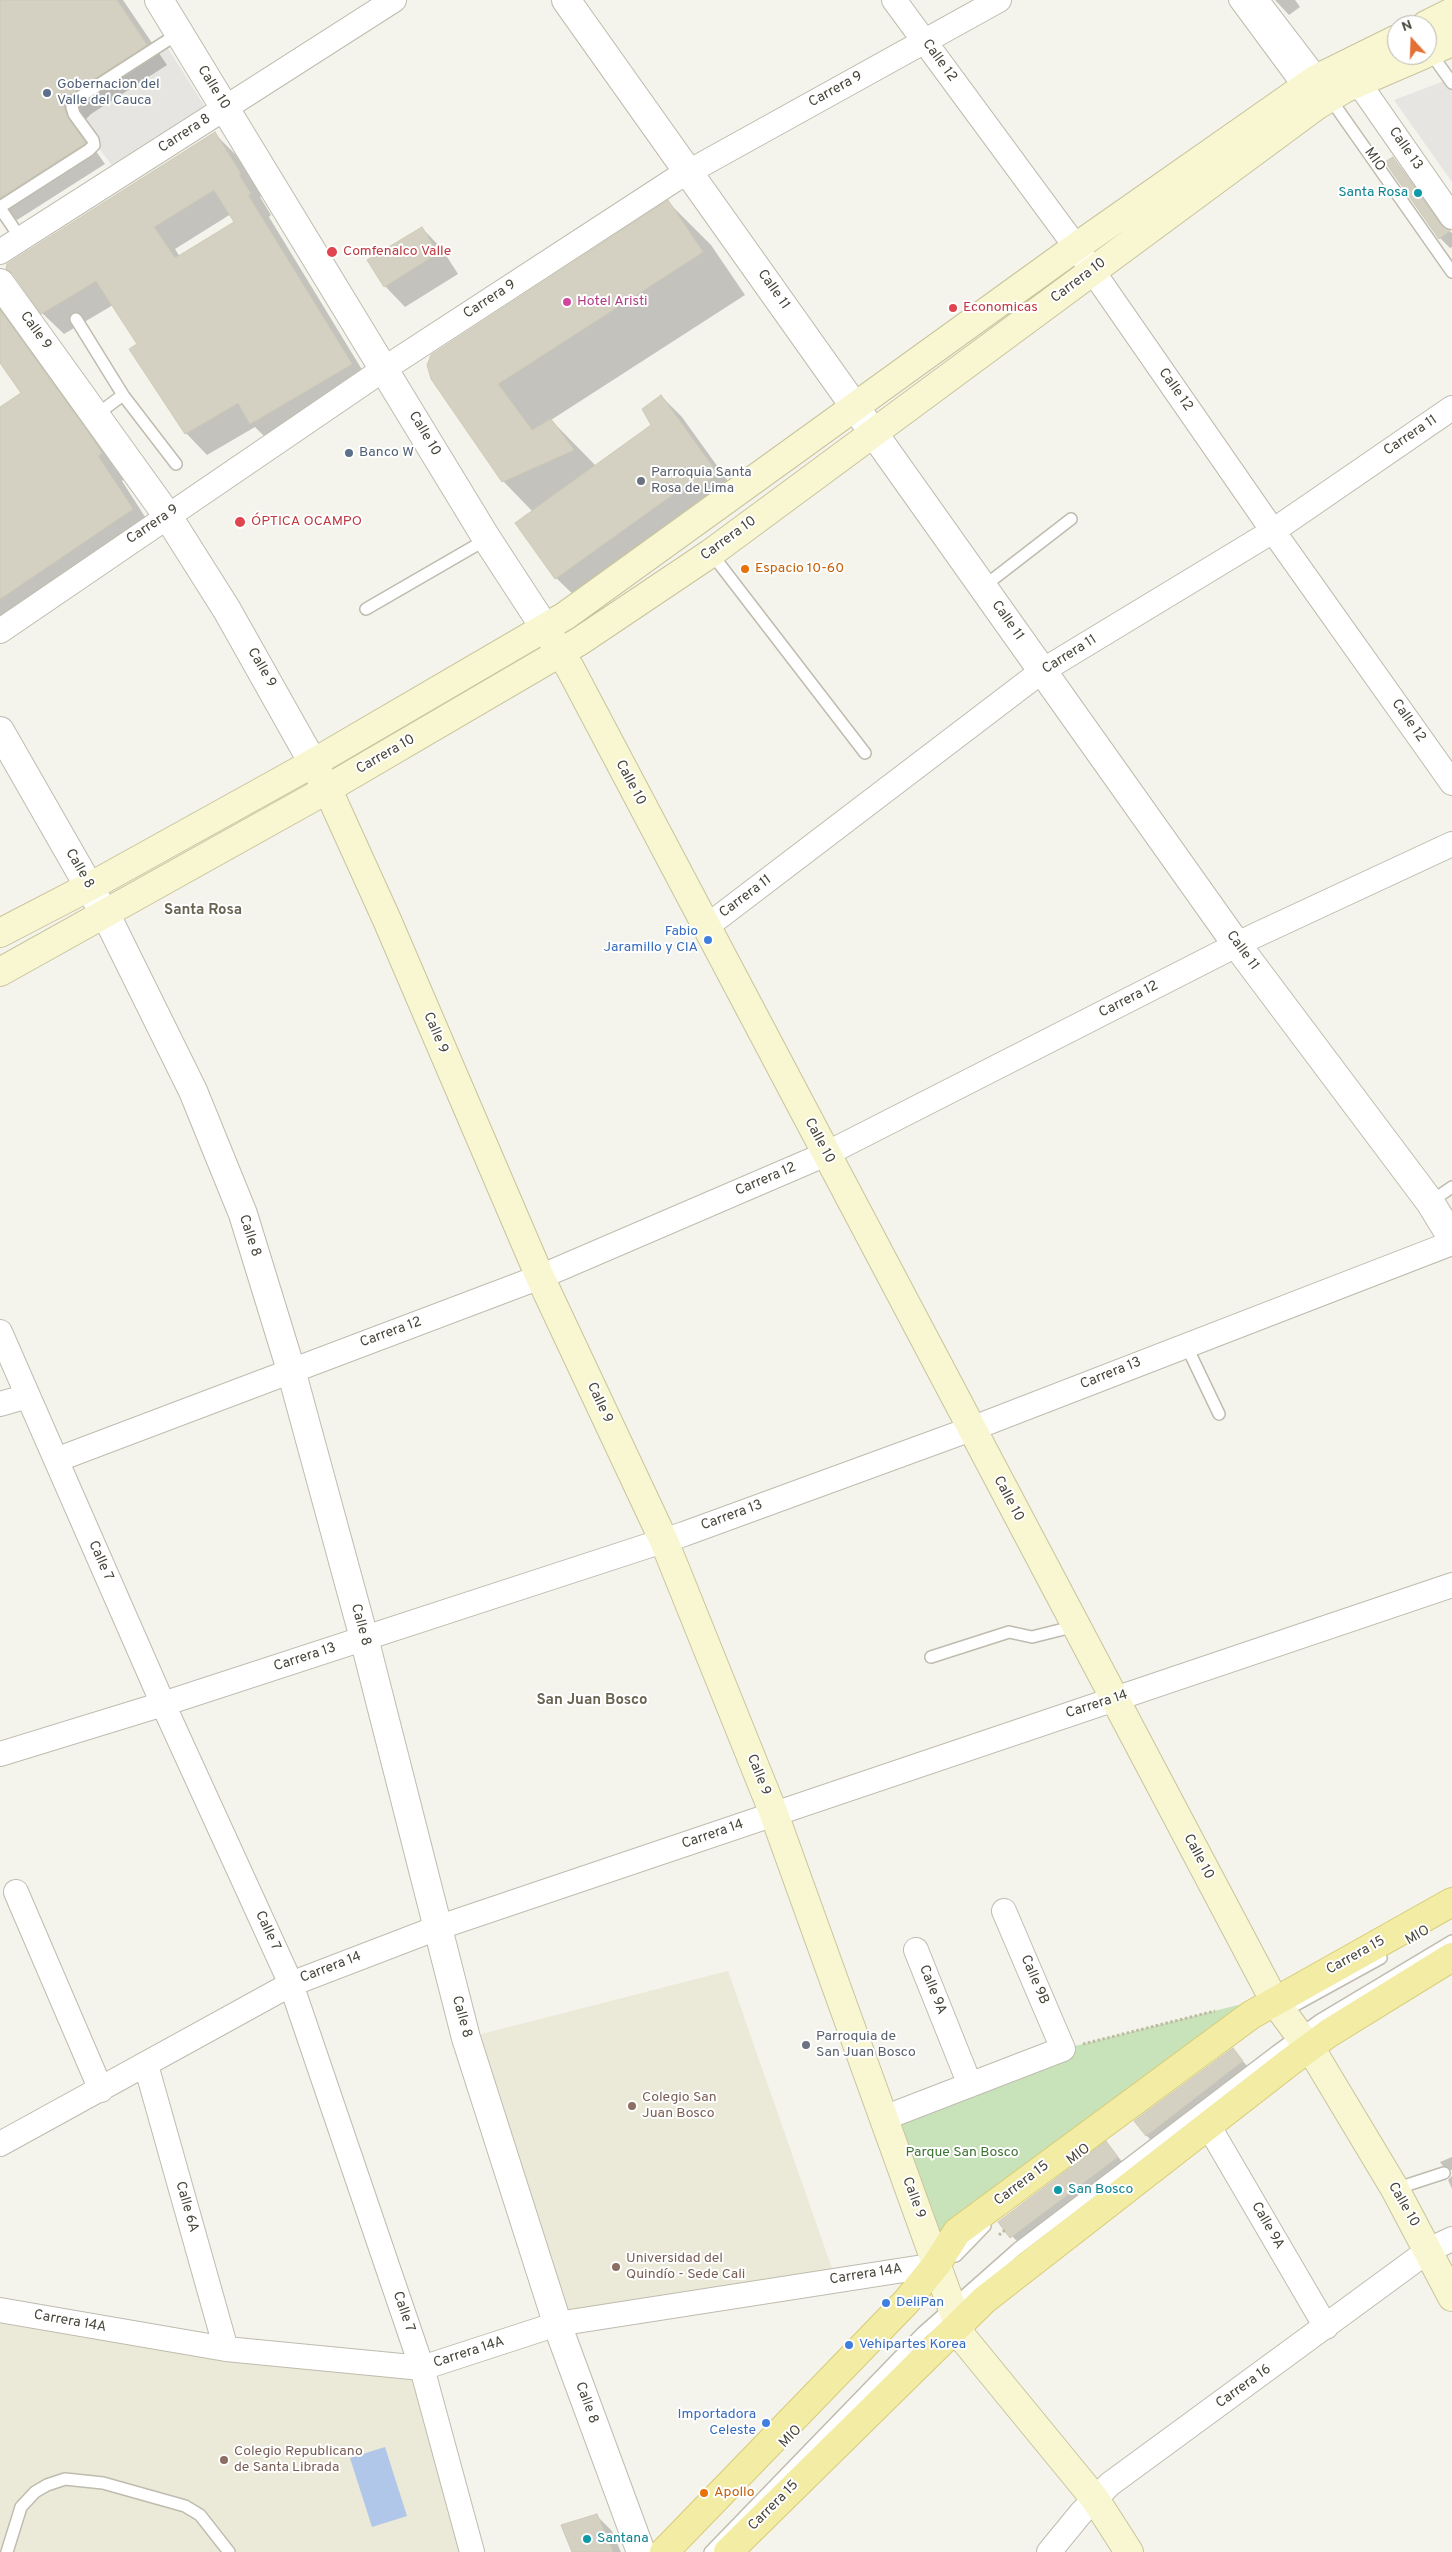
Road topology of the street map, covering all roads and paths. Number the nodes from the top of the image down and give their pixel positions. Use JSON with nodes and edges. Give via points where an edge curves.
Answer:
{"nodes":[{"id":1,"x":159,"y":0,"type":"edge"},
{"id":2,"x":394,"y":0,"type":"edge"},
{"id":3,"x":566,"y":0,"type":"edge"},
{"id":4,"x":894,"y":0,"type":"edge"},
{"id":5,"x":999,"y":0,"type":"edge"},
{"id":6,"x":1238,"y":0,"type":"edge"},
{"id":7,"x":1256,"y":0,"type":"edge"},
{"id":8,"x":1452,"y":12,"type":"edge"},
{"id":9,"x":1437,"y":20,"type":"edge"},
{"id":10,"x":179,"y":33,"type":"junction"},
{"id":11,"x":925,"y":41,"type":"junction"},
{"id":12,"x":1387,"y":45,"type":"edge"},
{"id":13,"x":1437,"y":57,"type":"edge"},
{"id":14,"x":1398,"y":65,"type":"edge"},
{"id":15,"x":1358,"y":82,"type":"junction"},
{"id":16,"x":1452,"y":83,"type":"edge"},
{"id":17,"x":1316,"y":88,"type":"junction"},
{"id":18,"x":226,"y":108,"type":"junction"},
{"id":19,"x":689,"y":171,"type":"junction"},
{"id":20,"x":0,"y":208,"type":"edge"},
{"id":21,"x":1452,"y":217,"type":"edge"},
{"id":22,"x":21,"y":239,"type":"junction"},
{"id":23,"x":1076,"y":247,"type":"junction"},
{"id":24,"x":0,"y":252,"type":"edge"},
{"id":25,"x":1092,"y":272,"type":"junction"},
{"id":26,"x":1452,"y":272,"type":"edge"},
{"id":27,"x":0,"y":283,"type":"edge"},
{"id":28,"x":76,"y":319,"type":"dead end"},
{"id":29,"x":384,"y":369,"type":"junction"},
{"id":30,"x":123,"y":395,"type":"junction"},
{"id":31,"x":856,"y":407,"type":"junction"},
{"id":32,"x":1452,"y":408,"type":"edge"},
{"id":33,"x":96,"y":415,"type":"junction"},
{"id":34,"x":874,"y":432,"type":"junction"},
{"id":35,"x":176,"y":464,"type":"dead end"},
{"id":36,"x":167,"y":515,"type":"junction"},
{"id":37,"x":1071,"y":519,"type":"dead end"},
{"id":38,"x":1273,"y":531,"type":"junction"},
{"id":39,"x":487,"y":539,"type":"junction"},
{"id":40,"x":710,"y":553,"type":"junction"},
{"id":41,"x":983,"y":587,"type":"junction"},
{"id":42,"x":366,"y":609,"type":"dead end"},
{"id":43,"x":545,"y":628,"type":"junction"},
{"id":44,"x":0,"y":631,"type":"edge"},
{"id":45,"x":560,"y":653,"type":"junction"},
{"id":46,"x":1042,"y":671,"type":"junction"},
{"id":47,"x":0,"y":731,"type":"edge"},
{"id":48,"x":865,"y":753,"type":"dead end"},
{"id":49,"x":313,"y":763,"type":"junction"},
{"id":50,"x":1452,"y":782,"type":"edge"},
{"id":51,"x":327,"y":789,"type":"junction"},
{"id":52,"x":1452,"y":844,"type":"edge"},
{"id":53,"x":90,"y":887,"type":"junction"},
{"id":54,"x":105,"y":914,"type":"junction"},
{"id":55,"x":706,"y":927,"type":"junction"},
{"id":56,"x":0,"y":933,"type":"edge"},
{"id":57,"x":1237,"y":945,"type":"junction"},
{"id":58,"x":0,"y":972,"type":"edge"},
{"id":59,"x":826,"y":1154,"type":"junction"},
{"id":60,"x":1452,"y":1187,"type":"edge"},
{"id":61,"x":1430,"y":1202,"type":"junction"},
{"id":62,"x":1452,"y":1238,"type":"edge"},
{"id":63,"x":1452,"y":1244,"type":"edge"},
{"id":64,"x":540,"y":1277,"type":"junction"},
{"id":65,"x":0,"y":1332,"type":"edge"},
{"id":66,"x":1186,"y":1345,"type":"junction"},
{"id":67,"x":290,"y":1370,"type":"junction"},
{"id":68,"x":28,"y":1396,"type":"junction"},
{"id":69,"x":0,"y":1404,"type":"edge"},
{"id":70,"x":1220,"y":1414,"type":"dead end"},
{"id":71,"x":972,"y":1429,"type":"junction"},
{"id":72,"x":56,"y":1460,"type":"junction"},
{"id":73,"x":664,"y":1540,"type":"junction"},
{"id":74,"x":1452,"y":1585,"type":"edge"},
{"id":75,"x":1076,"y":1626,"type":"junction"},
{"id":76,"x":364,"y":1638,"type":"junction"},
{"id":77,"x":931,"y":1657,"type":"dead end"},
{"id":78,"x":1114,"y":1699,"type":"junction"},
{"id":79,"x":163,"y":1704,"type":"junction"},
{"id":80,"x":0,"y":1754,"type":"edge"},
{"id":81,"x":774,"y":1814,"type":"junction"},
{"id":82,"x":16,"y":1892,"type":"dead end"},
{"id":83,"x":1452,"y":1902,"type":"edge"},
{"id":84,"x":1004,"y":1911,"type":"dead end"},
{"id":85,"x":437,"y":1928,"type":"junction"},
{"id":86,"x":1452,"y":1941,"type":"edge"},
{"id":87,"x":916,"y":1950,"type":"dead end"},
{"id":88,"x":1392,"y":1951,"type":"dead end"},
{"id":89,"x":1452,"y":1957,"type":"edge"},
{"id":90,"x":291,"y":1984,"type":"junction"},
{"id":91,"x":1224,"y":2009,"type":"dead end"},
{"id":92,"x":1271,"y":2015,"type":"junction"},
{"id":93,"x":1304,"y":2041,"type":"junction"},
{"id":94,"x":1063,"y":2049,"type":"junction"},
{"id":95,"x":146,"y":2065,"type":"junction"},
{"id":96,"x":970,"y":2085,"type":"junction"},
{"id":97,"x":101,"y":2090,"type":"junction"},
{"id":98,"x":884,"y":2118,"type":"junction"},
{"id":99,"x":1208,"y":2125,"type":"junction"},
{"id":100,"x":0,"y":2144,"type":"edge"},
{"id":101,"x":1444,"y":2173,"type":"dead end"},
{"id":102,"x":1395,"y":2189,"type":"junction"},
{"id":103,"x":1440,"y":2244,"type":"edge"},
{"id":104,"x":938,"y":2270,"type":"junction"},
{"id":105,"x":1452,"y":2297,"type":"edge"},
{"id":106,"x":0,"y":2310,"type":"edge"},
{"id":107,"x":954,"y":2317,"type":"junction"},
{"id":108,"x":557,"y":2324,"type":"junction"},
{"id":109,"x":1326,"y":2328,"type":"junction"},
{"id":110,"x":226,"y":2349,"type":"junction"},
{"id":111,"x":422,"y":2368,"type":"junction"},
{"id":112,"x":1095,"y":2499,"type":"junction"},
{"id":113,"x":701,"y":2531,"type":"dead end"},
{"id":114,"x":7,"y":2552,"type":"edge"},
{"id":115,"x":229,"y":2552,"type":"edge"},
{"id":116,"x":472,"y":2552,"type":"edge"},
{"id":117,"x":641,"y":2552,"type":"edge"},
{"id":118,"x":664,"y":2552,"type":"edge"},
{"id":119,"x":710,"y":2552,"type":"edge"},
{"id":120,"x":728,"y":2552,"type":"edge"},
{"id":121,"x":1049,"y":2552,"type":"edge"},
{"id":122,"x":1129,"y":2552,"type":"edge"}],
"edges":[{"from":1,"to":10,"type":"street","name":"Calle 10"},
{"from":2,"to":18,"type":"street","name":"Carrera 8"},
{"from":3,"to":19,"type":"street","name":"Calle 11"},
{"from":4,"to":11,"type":"street","name":"Calle 12"},
{"from":5,"to":11,"type":"street","name":"Carrera 9"},
{"from":6,"to":17,"type":"street"},
{"from":7,"to":17,"type":"street"},
{"from":8,"to":9,"type":"main road"},
{"from":10,"to":18,"type":"street","name":"Calle 10"},
{"from":10,"to":20,"type":"lane","via":[[74,100],[74,114],[94,145]]},
{"from":11,"to":19,"type":"street","name":"Carrera 9"},
{"from":11,"to":23,"type":"street","name":"Calle 12"},
{"from":12,"to":17,"type":"main road","name":"Carrera 10"},
{"from":13,"to":16,"type":"lane"},
{"from":14,"to":15,"type":"main road","name":"Carrera 10"},
{"from":15,"to":17,"type":"main road","name":"Carrera 10"},
{"from":15,"to":21,"type":"street","name":"Calle 13"},
{"from":17,"to":23,"type":"main road","name":"Carrera 10"},
{"from":17,"to":25,"type":"main road","name":"Carrera 10"},
{"from":17,"to":26,"type":"lane","name":"MIO"},
{"from":18,"to":22,"type":"street","name":"Carrera 8"},
{"from":18,"to":29,"type":"street","name":"Calle 10"},
{"from":19,"to":29,"type":"street","name":"Carrera 9"},
{"from":19,"to":31,"type":"street","name":"Calle 11"},
{"from":20,"to":22,"type":"lane"},
{"from":22,"to":24,"type":"street","name":"Carrera 8"},
{"from":23,"to":25,"type":"street","name":"Calle 12"},
{"from":23,"to":31,"type":"main road","name":"Carrera 10"},
{"from":25,"to":34,"type":"main road","name":"Carrera 10"},
{"from":25,"to":38,"type":"street","name":"Calle 12"},
{"from":27,"to":33,"type":"street","name":"Calle 9"},
{"from":28,"to":30,"type":"lane"},
{"from":29,"to":36,"type":"street","name":"Carrera 9"},
{"from":29,"to":39,"type":"street","name":"Calle 10"},
{"from":30,"to":33,"type":"lane"},
{"from":30,"to":35,"type":"lane"},
{"from":31,"to":34,"type":"street","name":"Calle 11"},
{"from":31,"to":43,"type":"main road","name":"Carrera 10"},
{"from":32,"to":38,"type":"street","name":"Carrera 11"},
{"from":33,"to":36,"type":"street","name":"Calle 9"},
{"from":34,"to":40,"type":"main road","name":"Carrera 10"},
{"from":34,"to":41,"type":"street","name":"Calle 11"},
{"from":36,"to":44,"type":"street","name":"Carrera 9"},
{"from":36,"to":49,"type":"street","name":"Calle 9","via":[[227,610]]},
{"from":37,"to":41,"type":"lane"},
{"from":38,"to":46,"type":"street","name":"Carrera 11"},
{"from":38,"to":50,"type":"street","name":"Calle 12"},
{"from":39,"to":42,"type":"lane"},
{"from":39,"to":43,"type":"street","name":"Calle 10"},
{"from":40,"to":45,"type":"main road","name":"Carrera 10"},
{"from":40,"to":48,"type":"lane"},
{"from":41,"to":46,"type":"street","name":"Calle 11"},
{"from":43,"to":45,"type":"main road","name":"Calle 10"},
{"from":43,"to":49,"type":"main road","name":"Carrera 10"},
{"from":45,"to":51,"type":"main road","name":"Carrera 10"},
{"from":45,"to":55,"type":"main road","name":"Calle 10"},
{"from":46,"to":55,"type":"street","name":"Carrera 11"},
{"from":46,"to":57,"type":"street","name":"Calle 11"},
{"from":47,"to":53,"type":"street","name":"Calle 8"},
{"from":49,"to":51,"type":"main road","name":"Calle 9"},
{"from":49,"to":53,"type":"main road","name":"Carrera 10"},
{"from":51,"to":54,"type":"main road","name":"Carrera 10"},
{"from":51,"to":64,"type":"main road","name":"Calle 9","via":[[387,920]]},
{"from":52,"to":57,"type":"street","name":"Carrera 12"},
{"from":53,"to":54,"type":"street","name":"Calle 8"},
{"from":53,"to":56,"type":"main road","name":"Carrera 10"},
{"from":54,"to":58,"type":"main road","name":"Carrera 10"},
{"from":54,"to":67,"type":"street","name":"Calle 8","via":[[200,1108],[243,1214]]},
{"from":55,"to":59,"type":"main road","name":"Calle 10"},
{"from":57,"to":59,"type":"street","name":"Carrera 12"},
{"from":57,"to":61,"type":"street","name":"Calle 11"},
{"from":59,"to":64,"type":"street","name":"Carrera 12"},
{"from":59,"to":71,"type":"main road","name":"Calle 10"},
{"from":60,"to":61,"type":"lane"},
{"from":61,"to":62,"type":"street","name":"Calle 11"},
{"from":63,"to":66,"type":"street","name":"Carrera 13"},
{"from":64,"to":67,"type":"street","name":"Carrera 12"},
{"from":64,"to":73,"type":"main road","name":"Calle 9"},
{"from":65,"to":68,"type":"street","name":"Calle 7"},
{"from":66,"to":70,"type":"lane"},
{"from":66,"to":71,"type":"street","name":"Carrera 13"},
{"from":67,"to":72,"type":"street","name":"Carrera 12"},
{"from":67,"to":76,"type":"street","name":"Calle 8"},
{"from":68,"to":69,"type":"street"},
{"from":68,"to":72,"type":"street","name":"Calle 7"},
{"from":71,"to":73,"type":"street","name":"Carrera 13"},
{"from":71,"to":75,"type":"main road","name":"Calle 10"},
{"from":72,"to":79,"type":"street","name":"Calle 7"},
{"from":73,"to":76,"type":"street","name":"Carrera 13"},
{"from":73,"to":81,"type":"main road","name":"Calle 9"},
{"from":74,"to":78,"type":"street","name":"Carrera 14"},
{"from":75,"to":77,"type":"lane","via":[[1032,1637],[1009,1632]]},
{"from":75,"to":78,"type":"main road","name":"Calle 10"},
{"from":76,"to":79,"type":"street","name":"Carrera 13"},
{"from":76,"to":85,"type":"street","name":"Calle 8"},
{"from":78,"to":81,"type":"street","name":"Carrera 14"},
{"from":78,"to":92,"type":"main road","name":"Calle 10"},
{"from":79,"to":80,"type":"street","name":"Carrera 13"},
{"from":79,"to":90,"type":"street","name":"Calle 7"},
{"from":81,"to":85,"type":"street","name":"Carrera 14"},
{"from":81,"to":98,"type":"main road","name":"Calle 9"},
{"from":82,"to":97,"type":"street"},
{"from":83,"to":92,"type":"main road","name":"Carrera 15"},
{"from":84,"to":94,"type":"street","name":"Calle 9B"},
{"from":85,"to":90,"type":"street","name":"Carrera 14"},
{"from":85,"to":108,"type":"street","name":"Calle 8","via":[[466,2038]]},
{"from":86,"to":93,"type":"lane","name":"MIO","via":[[1320,2020]]},
{"from":87,"to":96,"type":"street","name":"Calle 9A"},
{"from":88,"to":92,"type":"lane","name":"MIO"},
{"from":89,"to":93,"type":"main road","name":"Carrera 15"},
{"from":90,"to":95,"type":"street","name":"Carrera 14"},
{"from":90,"to":111,"type":"street","name":"Calle 7"},
{"from":91,"to":94,"type":"path"},
{"from":92,"to":93,"type":"main road","name":"Calle 10"},
{"from":92,"to":104,"type":"main road","name":"Carrera 15","via":[[1251,2015],[957,2232]]},
{"from":93,"to":99,"type":"main road","name":"Carrera 15"},
{"from":93,"to":102,"type":"main road","name":"Calle 10"},
{"from":93,"to":107,"type":"lane","name":"MIO","via":[[1100,2184],[1017,2249]]},
{"from":94,"to":96,"type":"street"},
{"from":95,"to":97,"type":"street","name":"Carrera 14"},
{"from":95,"to":110,"type":"street","name":"Calle 6A"},
{"from":96,"to":98,"type":"street"},
{"from":97,"to":100,"type":"street","name":"Carrera 14"},
{"from":98,"to":104,"type":"main road","name":"Calle 9"},
{"from":99,"to":107,"type":"main road","name":"Carrera 15","via":[[984,2300]]},
{"from":99,"to":109,"type":"street","name":"Calle 9A"},
{"from":101,"to":102,"type":"lane"},
{"from":102,"to":103,"type":"main road","name":"Calle 10"},
{"from":103,"to":105,"type":"main road","name":"Calle 10"},
{"from":103,"to":109,"type":"street","name":"Carrera 16"},
{"from":104,"to":107,"type":"main road","name":"Calle 9"},
{"from":104,"to":108,"type":"street","name":"Carrera 14A"},
{"from":104,"to":113,"type":"lane","name":"MIO","via":[[911,2312]]},
{"from":104,"to":118,"type":"main road","name":"Carrera 15"},
{"from":106,"to":110,"type":"street","name":"Carrera 14A"},
{"from":107,"to":112,"type":"main road","name":"Calle 9","via":[[963,2338]]},
{"from":107,"to":119,"type":"lane","name":"MIO","via":[[922,2334]]},
{"from":107,"to":120,"type":"main road","name":"Carrera 15"},
{"from":108,"to":111,"type":"street","name":"Carrera 14A"},
{"from":108,"to":117,"type":"street","name":"Calle 8"},
{"from":109,"to":112,"type":"street","name":"Carrera 16","via":[[1110,2484]]},
{"from":110,"to":111,"type":"street","name":"Carrera 14A"},
{"from":111,"to":116,"type":"street","name":"Calle 7"},
{"from":112,"to":121,"type":"street","name":"Carrera 16"},
{"from":112,"to":122,"type":"main road","name":"Calle 9"},
{"from":114,"to":115,"type":"lane","via":[[21,2507],[35,2492],[65,2480],[104,2483],[185,2506],[200,2515]]}]}
